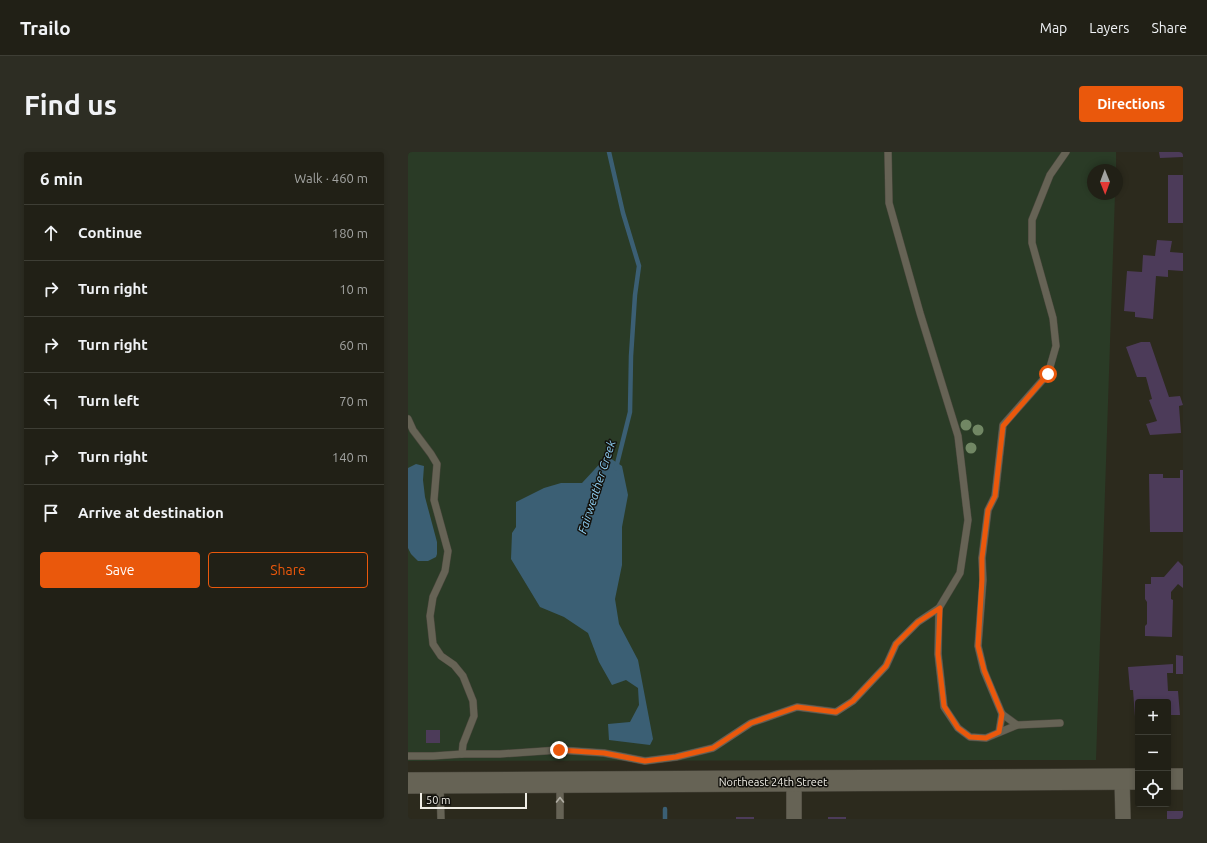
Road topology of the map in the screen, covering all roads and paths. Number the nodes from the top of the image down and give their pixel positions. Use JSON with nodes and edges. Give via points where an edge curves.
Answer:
{"nodes":[{"id":1,"x":888,"y":152,"type":"edge"},
{"id":2,"x":1066,"y":152,"type":"edge"},
{"id":3,"x":408,"y":420,"type":"edge"},
{"id":4,"x":940,"y":608,"type":"junction"},
{"id":5,"x":1002,"y":714,"type":"junction"},
{"id":6,"x":1060,"y":723,"type":"dead end"},
{"id":7,"x":1017,"y":725,"type":"junction"},
{"id":8,"x":999,"y":732,"type":"junction"},
{"id":9,"x":462,"y":754,"type":"junction"},
{"id":10,"x":408,"y":756,"type":"edge"},
{"id":11,"x":1130,"y":779,"type":"edge"},
{"id":12,"x":1171,"y":779,"type":"edge"},
{"id":13,"x":1183,"y":779,"type":"edge"},
{"id":14,"x":560,"y":782,"type":"junction"},
{"id":15,"x":794,"y":782,"type":"junction"},
{"id":16,"x":408,"y":783,"type":"edge"},
{"id":17,"x":440,"y":783,"type":"junction"},
{"id":18,"x":441,"y":819,"type":"edge"},
{"id":19,"x":560,"y":819,"type":"edge"},
{"id":20,"x":794,"y":819,"type":"edge"},
{"id":21,"x":1123,"y":819,"type":"edge"}],
"edges":[{"from":1,"to":4,"type":"lane","via":[[889,203],[958,436],[968,520],[960,573]]},
{"from":2,"to":5,"type":"lane","via":[[1050,176],[1032,220],[1032,243],[1053,318],[1056,346],[1048,374],[1003,426],[995,496],[988,510],[982,558],[978,646],[984,670]]},
{"from":3,"to":9,"type":"lane","via":[[437,464],[434,500],[448,551],[445,571],[433,597],[430,616],[433,644],[441,656],[454,665],[463,676],[473,701],[474,716],[463,744]]},
{"from":4,"to":8,"type":"lane","via":[[938,654],[944,706],[958,728],[970,737],[986,738]]},
{"from":4,"to":9,"type":"lane","via":[[918,622],[901,638],[886,666],[853,701],[836,712],[797,707],[751,723],[713,748],[645,761],[604,753],[559,750]]},
{"from":5,"to":7,"type":"lane"},
{"from":5,"to":8,"type":"lane"},
{"from":6,"to":7,"type":"lane"},
{"from":7,"to":8,"type":"lane"},
{"from":9,"to":10,"type":"lane"},
{"from":11,"to":15,"type":"main road","name":"Northeast 24th Street"},
{"from":11,"to":21,"type":"street"},
{"from":12,"to":13,"type":"main road"},
{"from":14,"to":15,"type":"main road","name":"Northeast 24th Street"},
{"from":14,"to":17,"type":"main road","name":"Northeast 24th Street"},
{"from":19,"to":14,"type":"lane","one_way":true},
{"from":15,"to":20,"type":"street"},
{"from":16,"to":17,"type":"main road","name":"Northeast 24th Street"},
{"from":17,"to":18,"type":"lane"}]}
